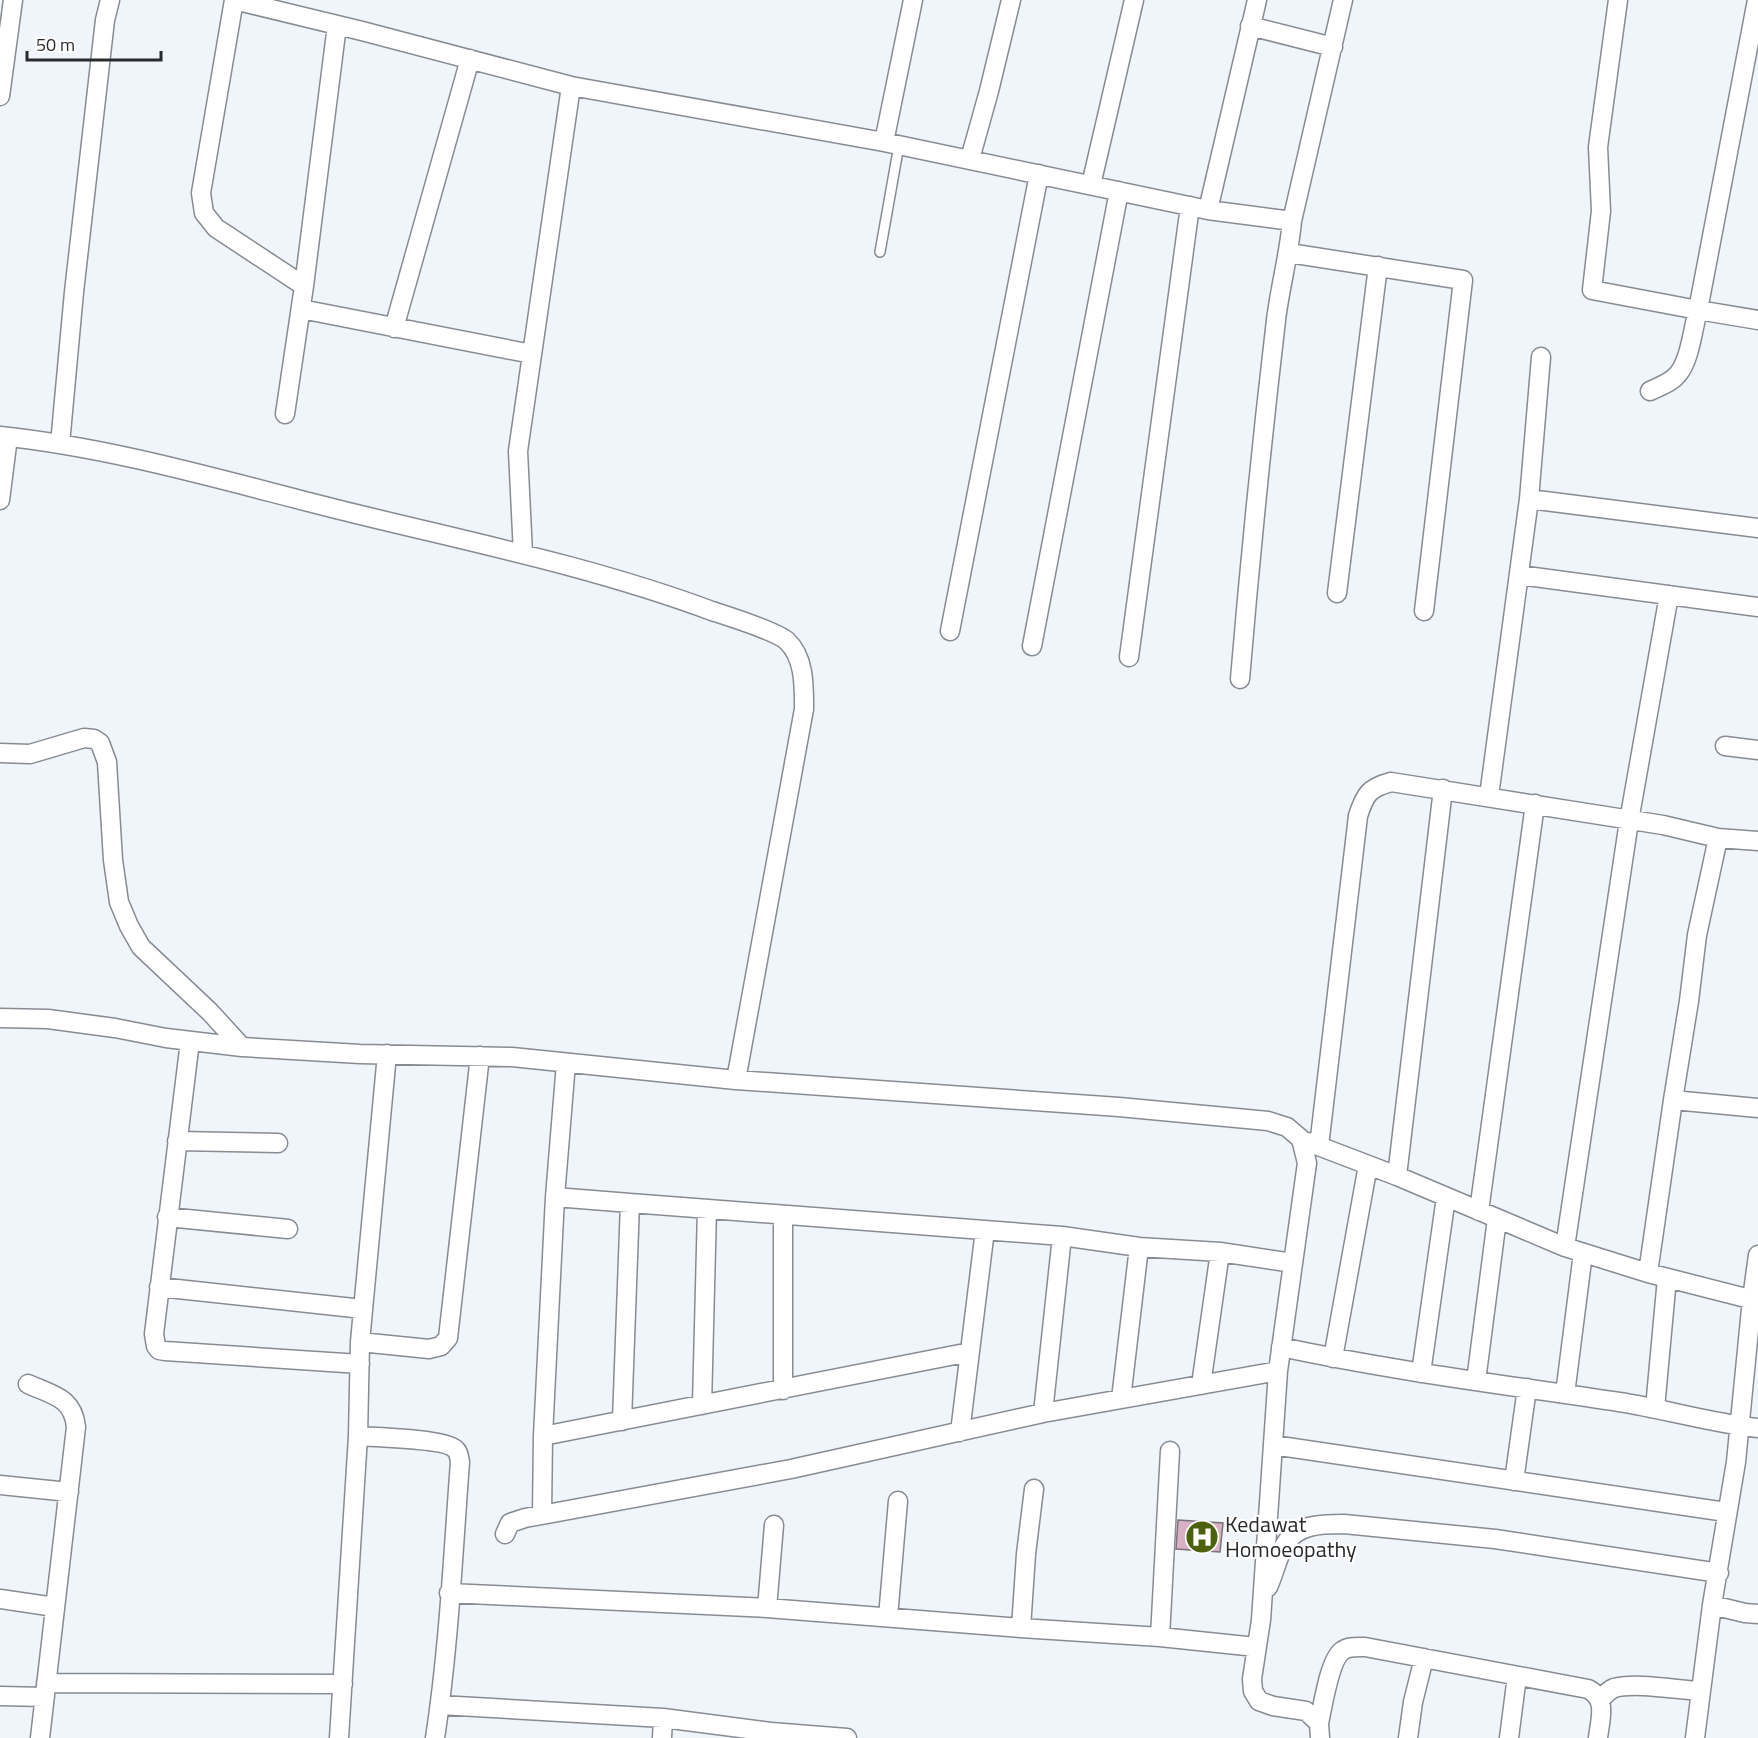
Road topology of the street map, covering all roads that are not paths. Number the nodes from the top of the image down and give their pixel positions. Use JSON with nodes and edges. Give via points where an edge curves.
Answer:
{"nodes":[{"id":1,"x":110,"y":0,"type":"edge"},
{"id":2,"x":234,"y":0,"type":"edge"},
{"id":3,"x":913,"y":0,"type":"edge"},
{"id":4,"x":1011,"y":0,"type":"edge"},
{"id":5,"x":1134,"y":0,"type":"edge"},
{"id":6,"x":1257,"y":0,"type":"edge"},
{"id":7,"x":1342,"y":0,"type":"edge"},
{"id":8,"x":1618,"y":0,"type":"edge"},
{"id":9,"x":1757,"y":0,"type":"edge"},
{"id":10,"x":8,"y":8,"type":"edge"},
{"id":11,"x":337,"y":25,"type":"junction"},
{"id":12,"x":1250,"y":26,"type":"junction"},
{"id":13,"x":1333,"y":47,"type":"junction"},
{"id":14,"x":470,"y":59,"type":"junction"},
{"id":15,"x":571,"y":86,"type":"junction"},
{"id":16,"x":0,"y":96,"type":"edge"},
{"id":17,"x":891,"y":143,"type":"junction"},
{"id":18,"x":970,"y":159,"type":"junction"},
{"id":19,"x":1039,"y":174,"type":"junction"},
{"id":20,"x":1091,"y":185,"type":"junction"},
{"id":21,"x":1119,"y":191,"type":"junction"},
{"id":22,"x":1199,"y":208,"type":"junction"},
{"id":23,"x":1292,"y":221,"type":"junction"},
{"id":24,"x":880,"y":252,"type":"dead end"},
{"id":25,"x":1289,"y":253,"type":"junction"},
{"id":26,"x":1378,"y":266,"type":"junction"},
{"id":27,"x":304,"y":286,"type":"junction"},
{"id":28,"x":301,"y":309,"type":"junction"},
{"id":29,"x":1698,"y":310,"type":"junction"},
{"id":30,"x":1758,"y":320,"type":"edge"},
{"id":31,"x":394,"y":328,"type":"junction"},
{"id":32,"x":532,"y":354,"type":"junction"},
{"id":33,"x":1541,"y":357,"type":"dead end"},
{"id":34,"x":1650,"y":391,"type":"dead end"},
{"id":35,"x":285,"y":414,"type":"dead end"},
{"id":36,"x":4,"y":436,"type":"edge"},
{"id":37,"x":60,"y":444,"type":"junction"},
{"id":38,"x":1529,"y":499,"type":"junction"},
{"id":39,"x":0,"y":500,"type":"edge"},
{"id":40,"x":1758,"y":528,"type":"edge"},
{"id":41,"x":523,"y":554,"type":"junction"},
{"id":42,"x":1519,"y":575,"type":"junction"},
{"id":43,"x":1337,"y":592,"type":"dead end"},
{"id":44,"x":1669,"y":595,"type":"junction"},
{"id":45,"x":1758,"y":607,"type":"edge"},
{"id":46,"x":1424,"y":611,"type":"dead end"},
{"id":47,"x":950,"y":631,"type":"dead end"},
{"id":48,"x":1032,"y":646,"type":"dead end"},
{"id":49,"x":1129,"y":657,"type":"dead end"},
{"id":50,"x":1240,"y":679,"type":"dead end"},
{"id":51,"x":1725,"y":746,"type":"dead end"},
{"id":52,"x":1758,"y":750,"type":"edge"},
{"id":53,"x":0,"y":753,"type":"edge"},
{"id":54,"x":1443,"y":789,"type":"junction"},
{"id":55,"x":1489,"y":796,"type":"junction"},
{"id":56,"x":1534,"y":804,"type":"junction"},
{"id":57,"x":1629,"y":821,"type":"junction"},
{"id":58,"x":1718,"y":838,"type":"junction"},
{"id":59,"x":1758,"y":841,"type":"edge"},
{"id":60,"x":0,"y":1018,"type":"edge"},
{"id":61,"x":190,"y":1041,"type":"junction"},
{"id":62,"x":242,"y":1047,"type":"junction"},
{"id":63,"x":387,"y":1054,"type":"junction"},
{"id":64,"x":480,"y":1056,"type":"junction"},
{"id":65,"x":566,"y":1063,"type":"junction"},
{"id":66,"x":736,"y":1080,"type":"junction"},
{"id":67,"x":1673,"y":1100,"type":"junction"},
{"id":68,"x":1758,"y":1108,"type":"edge"},
{"id":69,"x":1301,"y":1139,"type":"junction"},
{"id":70,"x":177,"y":1141,"type":"junction"},
{"id":71,"x":278,"y":1143,"type":"dead end"},
{"id":72,"x":1319,"y":1146,"type":"junction"},
{"id":73,"x":1368,"y":1165,"type":"junction"},
{"id":74,"x":1397,"y":1176,"type":"junction"},
{"id":75,"x":555,"y":1197,"type":"junction"},
{"id":76,"x":1446,"y":1197,"type":"junction"},
{"id":77,"x":630,"y":1203,"type":"junction"},
{"id":78,"x":707,"y":1209,"type":"junction"},
{"id":79,"x":1479,"y":1211,"type":"junction"},
{"id":80,"x":783,"y":1215,"type":"junction"},
{"id":81,"x":167,"y":1217,"type":"junction"},
{"id":82,"x":1497,"y":1219,"type":"junction"},
{"id":83,"x":288,"y":1229,"type":"dead end"},
{"id":84,"x":985,"y":1230,"type":"junction"},
{"id":85,"x":1062,"y":1236,"type":"junction"},
{"id":86,"x":1139,"y":1247,"type":"junction"},
{"id":87,"x":1574,"y":1250,"type":"junction"},
{"id":88,"x":1220,"y":1252,"type":"junction"},
{"id":89,"x":1758,"y":1256,"type":"edge"},
{"id":90,"x":1293,"y":1263,"type":"junction"},
{"id":91,"x":1648,"y":1273,"type":"junction"},
{"id":92,"x":1667,"y":1278,"type":"junction"},
{"id":93,"x":159,"y":1287,"type":"junction"},
{"id":94,"x":1755,"y":1300,"type":"edge"},
{"id":95,"x":363,"y":1309,"type":"junction"},
{"id":96,"x":360,"y":1342,"type":"junction"},
{"id":97,"x":1281,"y":1347,"type":"junction"},
{"id":98,"x":970,"y":1352,"type":"junction"},
{"id":99,"x":1333,"y":1358,"type":"junction"},
{"id":100,"x":360,"y":1364,"type":"junction"},
{"id":101,"x":1278,"y":1371,"type":"junction"},
{"id":102,"x":1421,"y":1373,"type":"junction"},
{"id":103,"x":1476,"y":1382,"type":"junction"},
{"id":104,"x":28,"y":1384,"type":"dead end"},
{"id":105,"x":1201,"y":1385,"type":"junction"},
{"id":106,"x":1527,"y":1388,"type":"junction"},
{"id":107,"x":783,"y":1390,"type":"junction"},
{"id":108,"x":1565,"y":1394,"type":"junction"},
{"id":109,"x":1120,"y":1399,"type":"junction"},
{"id":110,"x":702,"y":1405,"type":"junction"},
{"id":111,"x":1654,"y":1408,"type":"junction"},
{"id":112,"x":1043,"y":1413,"type":"junction"},
{"id":113,"x":622,"y":1421,"type":"junction"},
{"id":114,"x":1749,"y":1427,"type":"edge"},
{"id":115,"x":960,"y":1432,"type":"junction"},
{"id":116,"x":358,"y":1436,"type":"junction"},
{"id":117,"x":543,"y":1436,"type":"junction"},
{"id":118,"x":1273,"y":1445,"type":"junction"},
{"id":119,"x":1170,"y":1451,"type":"dead end"},
{"id":120,"x":1514,"y":1481,"type":"junction"},
{"id":121,"x":0,"y":1485,"type":"edge"},
{"id":122,"x":1034,"y":1489,"type":"dead end"},
{"id":123,"x":69,"y":1492,"type":"junction"},
{"id":124,"x":898,"y":1500,"type":"dead end"},
{"id":125,"x":1726,"y":1512,"type":"junction"},
{"id":126,"x":542,"y":1514,"type":"junction"},
{"id":127,"x":774,"y":1525,"type":"dead end"},
{"id":128,"x":505,"y":1534,"type":"dead end"},
{"id":129,"x":1719,"y":1573,"type":"junction"},
{"id":130,"x":449,"y":1593,"type":"junction"},
{"id":131,"x":1262,"y":1598,"type":"junction"},
{"id":132,"x":0,"y":1599,"type":"edge"},
{"id":133,"x":1712,"y":1605,"type":"junction"},
{"id":134,"x":55,"y":1607,"type":"junction"},
{"id":135,"x":767,"y":1608,"type":"junction"},
{"id":136,"x":1758,"y":1614,"type":"edge"},
{"id":137,"x":888,"y":1617,"type":"junction"},
{"id":138,"x":1021,"y":1628,"type":"junction"},
{"id":139,"x":1161,"y":1637,"type":"junction"},
{"id":140,"x":1256,"y":1647,"type":"junction"},
{"id":141,"x":1424,"y":1658,"type":"junction"},
{"id":142,"x":1517,"y":1676,"type":"junction"},
{"id":143,"x":342,"y":1684,"type":"junction"},
{"id":144,"x":45,"y":1690,"type":"junction"},
{"id":145,"x":1701,"y":1691,"type":"junction"},
{"id":146,"x":0,"y":1696,"type":"edge"},
{"id":147,"x":1600,"y":1700,"type":"junction"},
{"id":148,"x":440,"y":1705,"type":"junction"},
{"id":149,"x":663,"y":1718,"type":"junction"},
{"id":150,"x":1319,"y":1730,"type":"edge"},
{"id":151,"x":771,"y":1735,"type":"edge"},
{"id":152,"x":40,"y":1738,"type":"edge"},
{"id":153,"x":339,"y":1738,"type":"edge"},
{"id":154,"x":435,"y":1738,"type":"edge"},
{"id":155,"x":662,"y":1738,"type":"edge"},
{"id":156,"x":847,"y":1738,"type":"edge"},
{"id":157,"x":1408,"y":1738,"type":"edge"},
{"id":158,"x":1509,"y":1738,"type":"edge"},
{"id":159,"x":1598,"y":1738,"type":"edge"},
{"id":160,"x":1695,"y":1738,"type":"edge"}],
"edges":[{"from":1,"to":37,"type":"street","via":[[74,292]]},
{"from":2,"to":11,"type":"street"},
{"from":2,"to":27,"type":"street","via":[[201,193],[204,213],[216,228]]},
{"from":3,"to":17,"type":"street"},
{"from":4,"to":18,"type":"street"},
{"from":5,"to":20,"type":"street"},
{"from":6,"to":12,"type":"street"},
{"from":7,"to":13,"type":"street"},
{"from":8,"to":29,"type":"street","via":[[1598,147],[1601,211],[1592,290]]},
{"from":9,"to":29,"type":"street"},
{"from":10,"to":16,"type":"street"},
{"from":11,"to":14,"type":"street"},
{"from":11,"to":27,"type":"street"},
{"from":12,"to":13,"type":"street"},
{"from":12,"to":22,"type":"street"},
{"from":13,"to":23,"type":"street"},
{"from":14,"to":15,"type":"street"},
{"from":14,"to":31,"type":"street"},
{"from":15,"to":17,"type":"street"},
{"from":15,"to":32,"type":"street"},
{"from":17,"to":18,"type":"street"},
{"from":17,"to":24,"type":"lane"},
{"from":18,"to":19,"type":"street"},
{"from":19,"to":20,"type":"street"},
{"from":19,"to":47,"type":"street"},
{"from":20,"to":21,"type":"street"},
{"from":21,"to":22,"type":"street"},
{"from":21,"to":48,"type":"street"},
{"from":22,"to":23,"type":"street"},
{"from":22,"to":49,"type":"street"},
{"from":23,"to":25,"type":"street"},
{"from":25,"to":26,"type":"street"},
{"from":25,"to":50,"type":"street","via":[[1275,328]]},
{"from":26,"to":43,"type":"street"},
{"from":26,"to":46,"type":"street","via":[[1462,280]]},
{"from":27,"to":28,"type":"street"},
{"from":28,"to":31,"type":"street"},
{"from":28,"to":35,"type":"street"},
{"from":29,"to":30,"type":"street"},
{"from":29,"to":34,"type":"street","via":[[1684,364],[1668,382]]},
{"from":31,"to":32,"type":"street"},
{"from":32,"to":41,"type":"street","via":[[518,451]]},
{"from":33,"to":38,"type":"street"},
{"from":36,"to":37,"type":"street"},
{"from":36,"to":39,"type":"street"},
{"from":37,"to":41,"type":"street"},
{"from":38,"to":40,"type":"street"},
{"from":38,"to":42,"type":"street"},
{"from":41,"to":66,"type":"street","via":[[655,590],[758,628],[786,640],[796,655],[804,676],[804,710]]},
{"from":42,"to":44,"type":"street"},
{"from":42,"to":55,"type":"street"},
{"from":44,"to":45,"type":"street"},
{"from":44,"to":57,"type":"street"},
{"from":51,"to":52,"type":"street"},
{"from":53,"to":62,"type":"street","via":[[30,754],[84,738],[100,743],[107,762],[119,902],[129,926],[141,947]]},
{"from":54,"to":55,"type":"street"},
{"from":54,"to":72,"type":"street","via":[[1391,782],[1374,787],[1358,816]]},
{"from":54,"to":74,"type":"street"},
{"from":55,"to":56,"type":"street"},
{"from":56,"to":57,"type":"street"},
{"from":56,"to":79,"type":"street"},
{"from":57,"to":58,"type":"street"},
{"from":57,"to":87,"type":"street"},
{"from":58,"to":59,"type":"street"},
{"from":58,"to":67,"type":"street","via":[[1697,935]]},
{"from":60,"to":61,"type":"street","via":[[48,1019]]},
{"from":61,"to":62,"type":"street"},
{"from":61,"to":70,"type":"street"},
{"from":62,"to":63,"type":"street"},
{"from":63,"to":64,"type":"street"},
{"from":63,"to":95,"type":"street"},
{"from":64,"to":65,"type":"street"},
{"from":64,"to":96,"type":"street","via":[[448,1338],[441,1346],[429,1349]]},
{"from":65,"to":66,"type":"street"},
{"from":65,"to":75,"type":"street"},
{"from":66,"to":69,"type":"street","via":[[1268,1121],[1287,1127]]},
{"from":67,"to":68,"type":"street"},
{"from":67,"to":91,"type":"street"},
{"from":69,"to":72,"type":"street"},
{"from":69,"to":90,"type":"street","via":[[1307,1163]]},
{"from":70,"to":71,"type":"street"},
{"from":70,"to":81,"type":"street"},
{"from":72,"to":73,"type":"street"},
{"from":73,"to":74,"type":"street"},
{"from":73,"to":99,"type":"street"},
{"from":74,"to":76,"type":"street"},
{"from":75,"to":77,"type":"street"},
{"from":75,"to":117,"type":"street"},
{"from":76,"to":79,"type":"street"},
{"from":76,"to":102,"type":"street"},
{"from":77,"to":78,"type":"street"},
{"from":77,"to":113,"type":"street"},
{"from":78,"to":80,"type":"street"},
{"from":78,"to":110,"type":"street"},
{"from":79,"to":82,"type":"street"},
{"from":80,"to":84,"type":"street"},
{"from":80,"to":107,"type":"street"},
{"from":81,"to":83,"type":"street"},
{"from":81,"to":93,"type":"street"},
{"from":82,"to":87,"type":"street"},
{"from":82,"to":103,"type":"street"},
{"from":84,"to":85,"type":"street"},
{"from":84,"to":98,"type":"street"},
{"from":85,"to":86,"type":"street"},
{"from":85,"to":112,"type":"street"},
{"from":86,"to":88,"type":"street"},
{"from":86,"to":109,"type":"street"},
{"from":87,"to":91,"type":"street"},
{"from":87,"to":108,"type":"street"},
{"from":88,"to":90,"type":"street"},
{"from":88,"to":105,"type":"street"},
{"from":89,"to":94,"type":"street"},
{"from":90,"to":97,"type":"street"},
{"from":91,"to":92,"type":"street"},
{"from":92,"to":94,"type":"street"},
{"from":92,"to":111,"type":"street"},
{"from":93,"to":95,"type":"street"},
{"from":93,"to":100,"type":"street","via":[[154,1334],[159,1350]]},
{"from":94,"to":114,"type":"street"},
{"from":95,"to":96,"type":"street"},
{"from":96,"to":100,"type":"street"},
{"from":97,"to":99,"type":"street"},
{"from":97,"to":101,"type":"street"},
{"from":98,"to":107,"type":"street"},
{"from":98,"to":115,"type":"street"},
{"from":99,"to":102,"type":"street"},
{"from":100,"to":116,"type":"street"},
{"from":101,"to":105,"type":"street"},
{"from":101,"to":118,"type":"street"},
{"from":102,"to":103,"type":"street"},
{"from":103,"to":106,"type":"street"},
{"from":104,"to":123,"type":"street","via":[[72,1407],[76,1427]]},
{"from":105,"to":109,"type":"street"},
{"from":106,"to":108,"type":"street"},
{"from":106,"to":120,"type":"street"},
{"from":107,"to":110,"type":"street"},
{"from":108,"to":111,"type":"street"},
{"from":109,"to":112,"type":"street"},
{"from":110,"to":113,"type":"street"},
{"from":111,"to":114,"type":"street"},
{"from":112,"to":115,"type":"street"},
{"from":113,"to":117,"type":"street"},
{"from":114,"to":125,"type":"street","via":[[1736,1462]]},
{"from":115,"to":126,"type":"street","via":[[790,1469]]},
{"from":116,"to":130,"type":"street","via":[[431,1442],[456,1449],[460,1462]]},
{"from":116,"to":143,"type":"street"},
{"from":117,"to":126,"type":"street"},
{"from":118,"to":120,"type":"street"},
{"from":118,"to":131,"type":"street"},
{"from":119,"to":139,"type":"street"},
{"from":120,"to":125,"type":"street"},
{"from":121,"to":123,"type":"street"},
{"from":122,"to":138,"type":"street"},
{"from":123,"to":134,"type":"street"},
{"from":124,"to":137,"type":"street"},
{"from":125,"to":129,"type":"street"},
{"from":126,"to":128,"type":"street","via":[[510,1523]]},
{"from":127,"to":135,"type":"street"},
{"from":129,"to":131,"type":"street","via":[[1495,1539],[1320,1524],[1299,1530],[1284,1546]]},
{"from":129,"to":133,"type":"street"},
{"from":130,"to":135,"type":"street"},
{"from":130,"to":148,"type":"street"},
{"from":131,"to":140,"type":"street"},
{"from":132,"to":134,"type":"street"},
{"from":133,"to":136,"type":"street"},
{"from":133,"to":145,"type":"street"},
{"from":134,"to":144,"type":"street"},
{"from":135,"to":137,"type":"street"},
{"from":137,"to":138,"type":"street"},
{"from":138,"to":139,"type":"street"},
{"from":139,"to":140,"type":"street"},
{"from":140,"to":150,"type":"street","via":[[1252,1679],[1259,1701],[1306,1711]]},
{"from":141,"to":142,"type":"street"},
{"from":141,"to":150,"type":"street","via":[[1365,1647],[1341,1651],[1334,1661]]},
{"from":141,"to":157,"type":"street"},
{"from":142,"to":147,"type":"street","via":[[1588,1689]]},
{"from":142,"to":158,"type":"street"},
{"from":143,"to":144,"type":"street"},
{"from":143,"to":153,"type":"street"},
{"from":144,"to":146,"type":"street"},
{"from":144,"to":152,"type":"street"},
{"from":145,"to":147,"type":"street","via":[[1632,1686],[1616,1688]]},
{"from":145,"to":160,"type":"street"},
{"from":147,"to":159,"type":"street"},
{"from":148,"to":149,"type":"street"},
{"from":148,"to":154,"type":"street"},
{"from":149,"to":151,"type":"street"},
{"from":149,"to":155,"type":"street"},
{"from":151,"to":156,"type":"street"}]}
